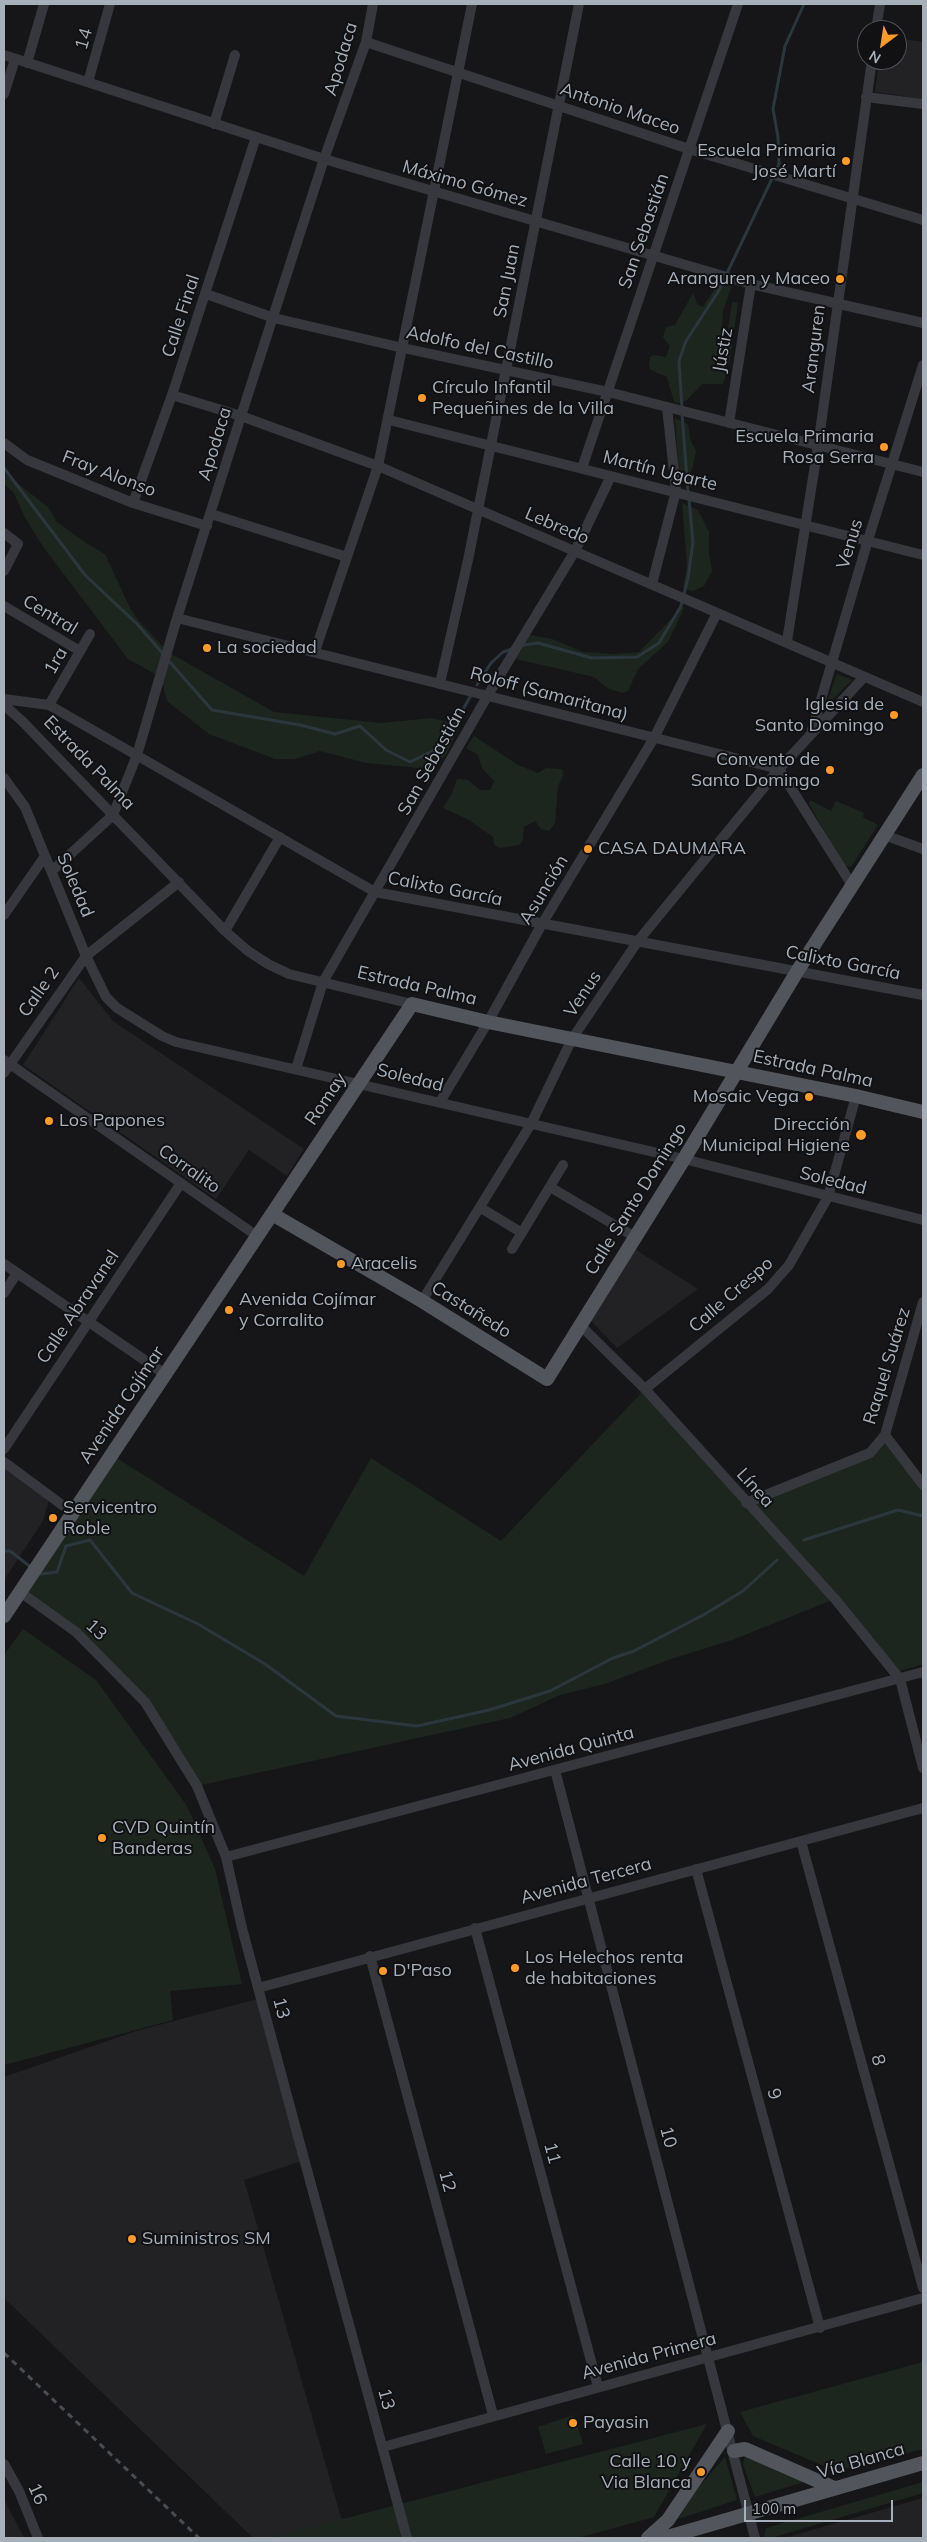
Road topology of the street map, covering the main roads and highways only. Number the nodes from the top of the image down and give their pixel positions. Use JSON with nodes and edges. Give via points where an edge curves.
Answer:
{"nodes":[{"id":1,"x":923,"y":775,"type":"edge"},
{"id":2,"x":412,"y":1004,"type":"joint"},
{"id":3,"x":736,"y":1072,"type":"junction"},
{"id":4,"x":923,"y":1112,"type":"edge"},
{"id":5,"x":272,"y":1214,"type":"junction"},
{"id":6,"x":546,"y":1378,"type":"joint"},
{"id":7,"x":4,"y":1616,"type":"edge"},
{"id":8,"x":728,"y":2431,"type":"road end"},
{"id":9,"x":734,"y":2451,"type":"road end"},
{"id":10,"x":923,"y":2463,"type":"edge"},
{"id":11,"x":834,"y":2488,"type":"junction"},
{"id":12,"x":648,"y":2538,"type":"edge"},
{"id":13,"x":664,"y":2538,"type":"edge"}],
"edges":[{"from":1,"to":3,"type":"main road","name":"Calle Santo Domingo"},
{"from":2,"to":3,"type":"main road","name":"Estrada Palma"},
{"from":2,"to":5,"type":"main road","name":"Romay"},
{"from":3,"to":4,"type":"main road","name":"Estrada Palma"},
{"from":3,"to":6,"type":"main road","name":"Calle Santo Domingo"},
{"from":5,"to":6,"type":"main road","name":"Castañedo"},
{"from":5,"to":7,"type":"main road","name":"Avenida Cojímar"},
{"from":8,"to":12,"type":"main road","via":[[668,2520]]},
{"from":9,"to":11,"type":"main road","via":[[745,2449]]},
{"from":10,"to":11,"type":"main road","name":"Vía Blanca"},
{"from":11,"to":13,"type":"main road","name":"Vía Blanca"}]}
